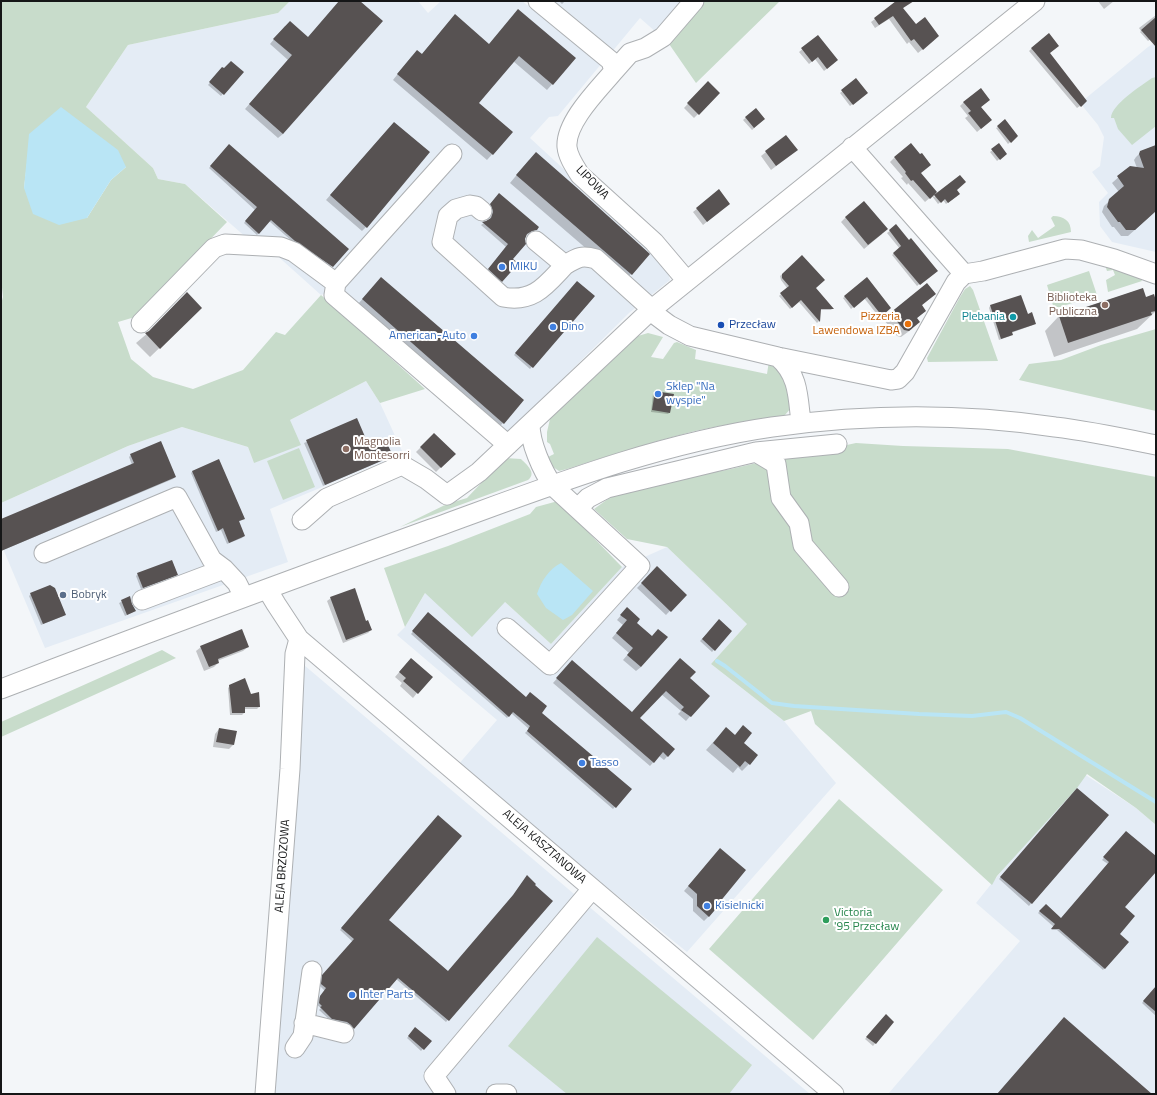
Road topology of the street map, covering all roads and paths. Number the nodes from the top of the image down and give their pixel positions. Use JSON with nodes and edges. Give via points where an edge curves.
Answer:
{"nodes":[{"id":1,"x":538,"y":1,"type":"edge"},
{"id":2,"x":694,"y":1,"type":"edge"},
{"id":3,"x":1035,"y":1,"type":"edge"},
{"id":4,"x":614,"y":71,"type":"junction"},
{"id":5,"x":852,"y":147,"type":"junction"},
{"id":6,"x":452,"y":154,"type":"dead end"},
{"id":7,"x":482,"y":211,"type":"dead end"},
{"id":8,"x":536,"y":241,"type":"dead end"},
{"id":9,"x":565,"y":265,"type":"junction"},
{"id":10,"x":964,"y":274,"type":"junction"},
{"id":11,"x":1156,"y":274,"type":"edge"},
{"id":12,"x":687,"y":281,"type":"junction"},
{"id":13,"x":336,"y":283,"type":"junction"},
{"id":14,"x":652,"y":310,"type":"junction"},
{"id":15,"x":141,"y":323,"type":"dead end"},
{"id":16,"x":778,"y":357,"type":"junction"},
{"id":17,"x":530,"y":424,"type":"junction"},
{"id":18,"x":801,"y":424,"type":"junction"},
{"id":19,"x":837,"y":444,"type":"dead end"},
{"id":20,"x":508,"y":445,"type":"junction"},
{"id":21,"x":1156,"y":445,"type":"edge"},
{"id":22,"x":756,"y":452,"type":"junction"},
{"id":23,"x":553,"y":486,"type":"junction"},
{"id":24,"x":578,"y":508,"type":"junction"},
{"id":25,"x":302,"y":520,"type":"dead end"},
{"id":26,"x":44,"y":553,"type":"dead end"},
{"id":27,"x":224,"y":569,"type":"junction"},
{"id":28,"x":839,"y":587,"type":"dead end"},
{"id":29,"x":267,"y":588,"type":"junction"},
{"id":30,"x":244,"y":597,"type":"junction"},
{"id":31,"x":142,"y":600,"type":"dead end"},
{"id":32,"x":507,"y":628,"type":"dead end"},
{"id":33,"x":299,"y":639,"type":"junction"},
{"id":34,"x":1,"y":689,"type":"edge"},
{"id":35,"x":592,"y":889,"type":"junction"},
{"id":36,"x":312,"y":971,"type":"dead end"},
{"id":37,"x":304,"y":1023,"type":"junction"},
{"id":38,"x":344,"y":1033,"type":"dead end"},
{"id":39,"x":295,"y":1048,"type":"dead end"},
{"id":40,"x":265,"y":1094,"type":"edge"},
{"id":41,"x":446,"y":1094,"type":"edge"},
{"id":42,"x":496,"y":1094,"type":"edge"},
{"id":43,"x":507,"y":1094,"type":"edge"},
{"id":44,"x":834,"y":1094,"type":"edge"}],
"edges":[{"from":1,"to":4,"type":"street","via":[[611,61]]},
{"from":2,"to":4,"type":"street","name":"LIPOWA","via":[[663,37],[645,48],[630,53]]},
{"from":3,"to":5,"type":"street"},
{"from":4,"to":12,"type":"street","name":"LIPOWA","via":[[579,113],[569,132],[567,147],[572,162],[580,175],[654,242]]},
{"from":5,"to":10,"type":"street"},
{"from":5,"to":12,"type":"street"},
{"from":6,"to":13,"type":"street"},
{"from":7,"to":9,"type":"street","via":[[470,205],[456,209],[448,216],[442,242],[503,297],[525,298],[535,293],[544,288]]},
{"from":8,"to":9,"type":"street"},
{"from":9,"to":14,"type":"street","via":[[576,258],[596,258]]},
{"from":10,"to":11,"type":"street","via":[[1065,249],[1081,250],[1114,259]]},
{"from":10,"to":16,"type":"street","via":[[956,282],[912,362],[898,379],[882,379]]},
{"from":12,"to":14,"type":"street"},
{"from":13,"to":15,"type":"street","via":[[294,252],[281,247],[225,244],[214,248]]},
{"from":13,"to":20,"type":"street","via":[[334,295]]},
{"from":14,"to":16,"type":"street","via":[[669,325],[690,336]]},
{"from":14,"to":17,"type":"street"},
{"from":16,"to":18,"type":"street","via":[[792,373],[797,389]]},
{"from":17,"to":20,"type":"street"},
{"from":17,"to":23,"type":"street","via":[[530,433],[536,450]]},
{"from":18,"to":21,"type":"street","via":[[882,417],[978,420],[1054,426]]},
{"from":18,"to":23,"type":"street","via":[[739,432],[675,447],[621,462]]},
{"from":19,"to":22,"type":"street"},
{"from":20,"to":25,"type":"street","via":[[479,472],[447,495],[402,465],[327,498]]},
{"from":22,"to":24,"type":"street","via":[[607,488],[588,498]]},
{"from":22,"to":28,"type":"street","via":[[776,464],[781,498],[799,524],[803,544]]},
{"from":23,"to":24,"type":"street"},
{"from":23,"to":29,"type":"street"},
{"from":24,"to":32,"type":"street","via":[[640,566],[550,665]]},
{"from":26,"to":27,"type":"street","via":[[178,497],[212,560]]},
{"from":27,"to":30,"type":"street","via":[[237,583]]},
{"from":27,"to":31,"type":"street"},
{"from":29,"to":30,"type":"street"},
{"from":29,"to":33,"type":"street","name":"ALEJA KASZTANOWA"},
{"from":30,"to":34,"type":"street"},
{"from":33,"to":35,"type":"street","name":"ALEJA KASZTANOWA"},
{"from":33,"to":40,"type":"street","name":"ALEJA BRZOZOWA","via":[[295,656],[290,768]]},
{"from":35,"to":41,"type":"street","via":[[434,1076]]},
{"from":35,"to":44,"type":"street","name":"ALEJA KASZTANOWA"},
{"from":36,"to":37,"type":"street"},
{"from":37,"to":38,"type":"street"},
{"from":37,"to":39,"type":"street","via":[[303,1036]]},
{"from":42,"to":43,"type":"street"}]}
